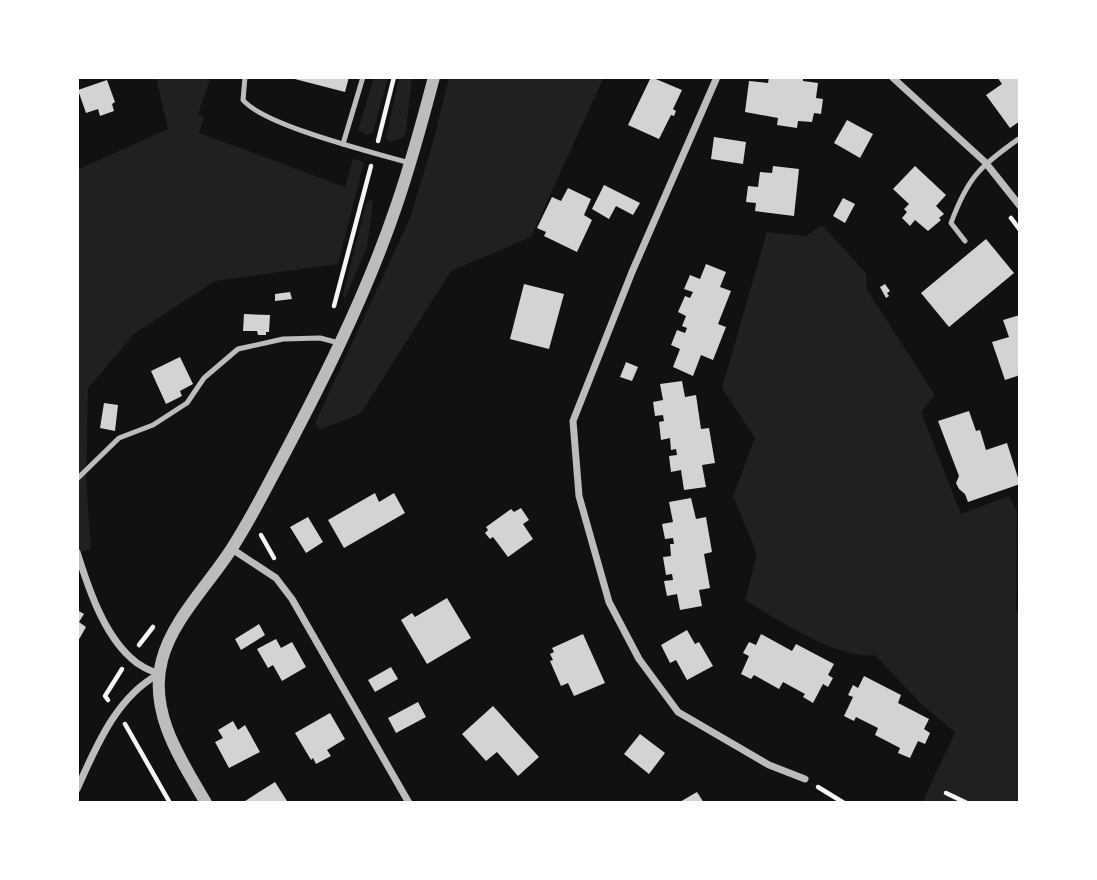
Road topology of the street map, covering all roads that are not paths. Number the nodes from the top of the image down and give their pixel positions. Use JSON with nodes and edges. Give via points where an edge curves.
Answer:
{"nodes":[{"id":1,"x":245,"y":77,"type":"edge"},
{"id":2,"x":363,"y":77,"type":"edge"},
{"id":3,"x":434,"y":77,"type":"edge"},
{"id":4,"x":717,"y":77,"type":"edge"},
{"id":5,"x":892,"y":77,"type":"edge"},
{"id":6,"x":1020,"y":138,"type":"edge"},
{"id":7,"x":343,"y":144,"type":"junction"},
{"id":8,"x":985,"y":162,"type":"junction"},
{"id":9,"x":409,"y":163,"type":"junction"},
{"id":10,"x":1020,"y":206,"type":"edge"},
{"id":11,"x":965,"y":241,"type":"dead end"},
{"id":12,"x":339,"y":342,"type":"junction"},
{"id":13,"x":77,"y":479,"type":"edge"},
{"id":14,"x":232,"y":549,"type":"junction"},
{"id":15,"x":77,"y":552,"type":"edge"},
{"id":16,"x":159,"y":674,"type":"junction"},
{"id":17,"x":805,"y":779,"type":"road end"},
{"id":18,"x":77,"y":789,"type":"edge"},
{"id":19,"x":206,"y":803,"type":"edge"},
{"id":20,"x":409,"y":803,"type":"edge"}],
"edges":[{"from":1,"to":7,"type":"lane","via":[[243,100],[250,109]]},
{"from":2,"to":7,"type":"lane"},
{"from":3,"to":9,"type":"street"},
{"from":4,"to":17,"type":"street","via":[[573,421],[579,496],[609,602],[639,659],[678,712],[769,765]]},
{"from":5,"to":8,"type":"street"},
{"from":6,"to":8,"type":"lane"},
{"from":7,"to":9,"type":"lane"},
{"from":8,"to":10,"type":"street"},
{"from":8,"to":11,"type":"lane","via":[[961,195],[951,223]]},
{"from":9,"to":12,"type":"street","via":[[387,229]]},
{"from":12,"to":13,"type":"lane","via":[[283,339],[238,349],[204,378],[187,403],[153,425],[119,438]]},
{"from":12,"to":14,"type":"street"},
{"from":14,"to":16,"type":"street","via":[[173,634]]},
{"from":14,"to":20,"type":"street","via":[[276,578],[292,599]]},
{"from":15,"to":16,"type":"street","via":[[96,605],[130,657]]},
{"from":16,"to":18,"type":"street","via":[[132,693],[118,712]]},
{"from":16,"to":19,"type":"street","via":[[160,704],[170,740]]}]}
